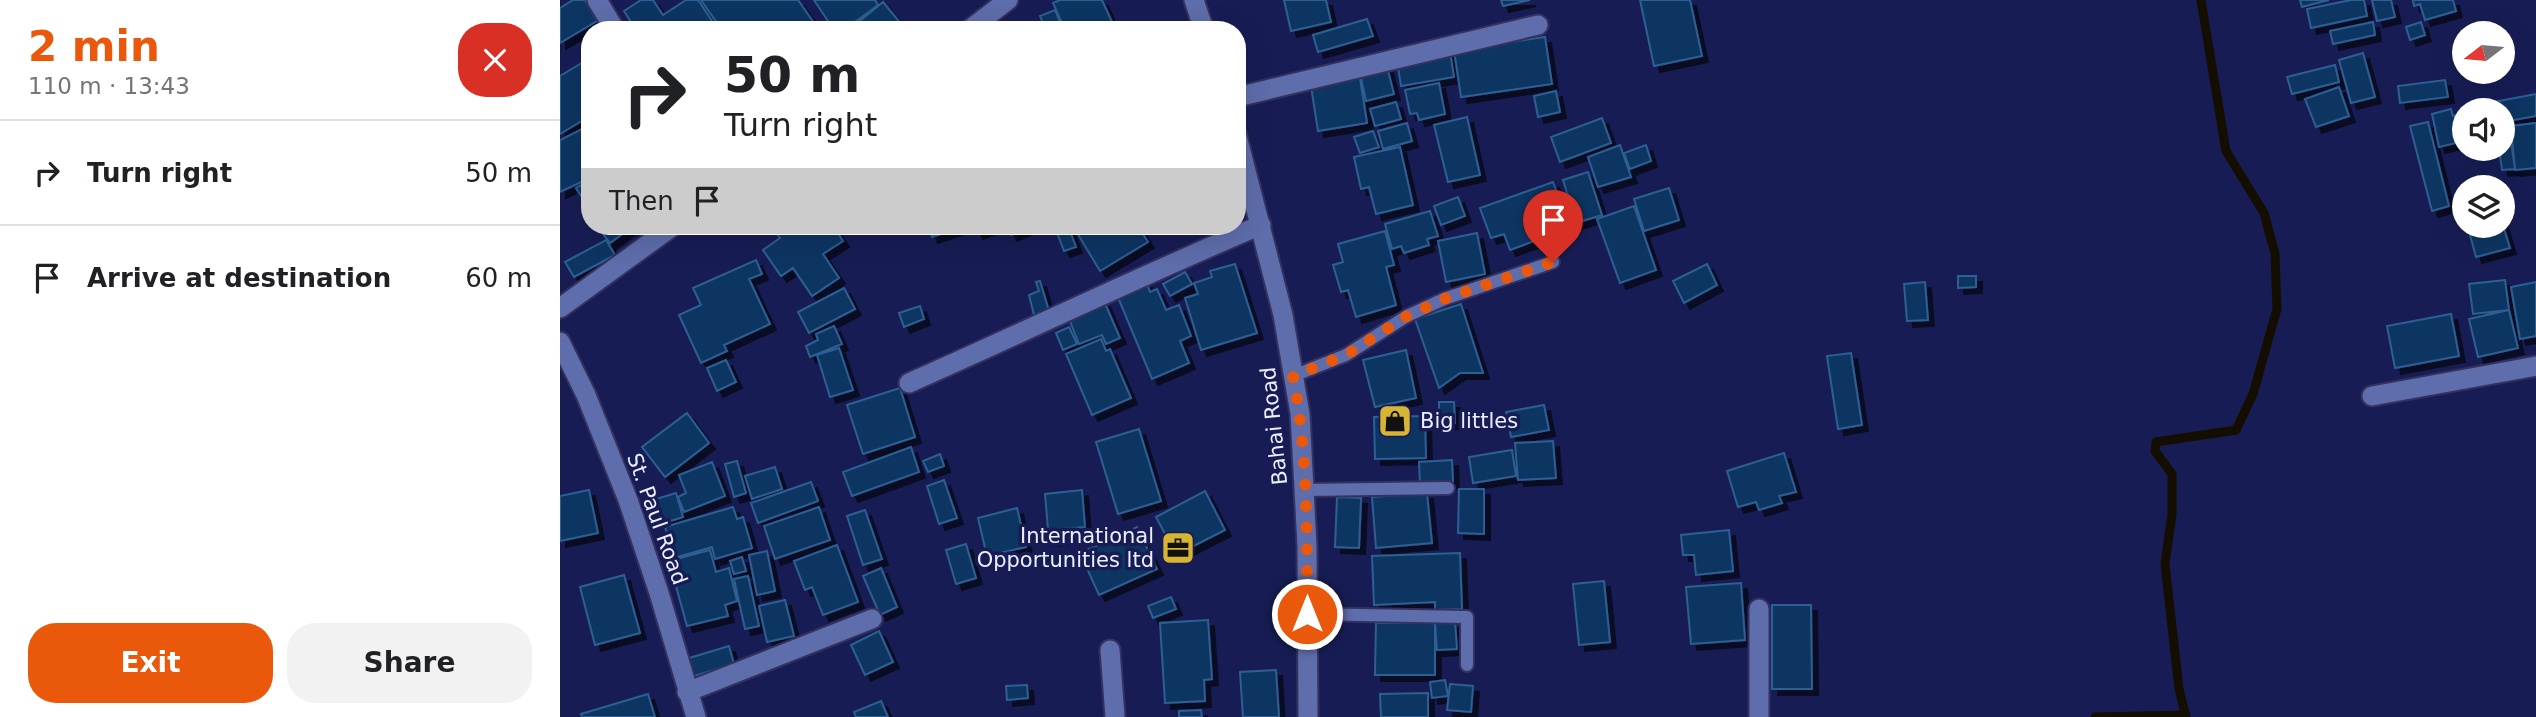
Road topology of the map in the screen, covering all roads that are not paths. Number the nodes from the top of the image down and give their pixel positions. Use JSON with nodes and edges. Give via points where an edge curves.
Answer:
{"nodes":[{"id":1,"x":597,"y":0,"type":"edge"},
{"id":2,"x":1008,"y":0,"type":"edge"},
{"id":3,"x":1194,"y":0,"type":"edge"},
{"id":4,"x":609,"y":21,"type":"edge"},
{"id":5,"x":981,"y":21,"type":"edge"},
{"id":6,"x":1201,"y":21,"type":"edge"},
{"id":7,"x":1538,"y":25,"type":"dead end"},
{"id":8,"x":1246,"y":95,"type":"edge"},
{"id":9,"x":1246,"y":169,"type":"edge"},
{"id":10,"x":1261,"y":225,"type":"junction"},
{"id":11,"x":1246,"y":231,"type":"edge"},
{"id":12,"x":661,"y":235,"type":"edge"},
{"id":13,"x":1237,"y":235,"type":"edge"},
{"id":14,"x":1553,"y":262,"type":"dead end"},
{"id":15,"x":560,"y":308,"type":"edge"},
{"id":16,"x":560,"y":342,"type":"edge"},
{"id":17,"x":2536,"y":366,"type":"edge"},
{"id":18,"x":1293,"y":376,"type":"junction"},
{"id":19,"x":909,"y":383,"type":"dead end"},
{"id":20,"x":2372,"y":396,"type":"dead end"},
{"id":21,"x":1448,"y":488,"type":"dead end"},
{"id":22,"x":1304,"y":490,"type":"junction"},
{"id":23,"x":1759,"y":609,"type":"dead end"},
{"id":24,"x":1307,"y":614,"type":"junction"},
{"id":25,"x":872,"y":619,"type":"dead end"},
{"id":26,"x":1110,"y":650,"type":"dead end"},
{"id":27,"x":1467,"y":664,"type":"dead end"},
{"id":28,"x":687,"y":692,"type":"junction"},
{"id":29,"x":696,"y":717,"type":"edge"},
{"id":30,"x":1115,"y":717,"type":"edge"},
{"id":31,"x":1308,"y":717,"type":"edge"},
{"id":32,"x":1759,"y":717,"type":"edge"}],
"edges":[{"from":1,"to":4,"type":"street"},
{"from":2,"to":5,"type":"street"},
{"from":3,"to":6,"type":"street"},
{"from":7,"to":8,"type":"street"},
{"from":9,"to":10,"type":"street","name":"Bahai Road"},
{"from":10,"to":11,"type":"street"},
{"from":10,"to":18,"type":"street","name":"Bahai Road"},
{"from":12,"to":15,"type":"street"},
{"from":13,"to":19,"type":"street"},
{"from":14,"to":18,"type":"lane","via":[[1432,305],[1346,355]]},
{"from":16,"to":28,"type":"street","name":"St. Paul Road","via":[[628,500]]},
{"from":17,"to":20,"type":"street"},
{"from":18,"to":22,"type":"street","name":"Bahai Road"},
{"from":21,"to":22,"type":"lane"},
{"from":22,"to":24,"type":"street","name":"Bahai Road"},
{"from":23,"to":32,"type":"street"},
{"from":24,"to":27,"type":"lane","via":[[1467,617]]},
{"from":24,"to":31,"type":"street","name":"Bahai Road"},
{"from":25,"to":28,"type":"street"},
{"from":26,"to":30,"type":"street"},
{"from":28,"to":29,"type":"street","name":"St. Paul Road"}]}
